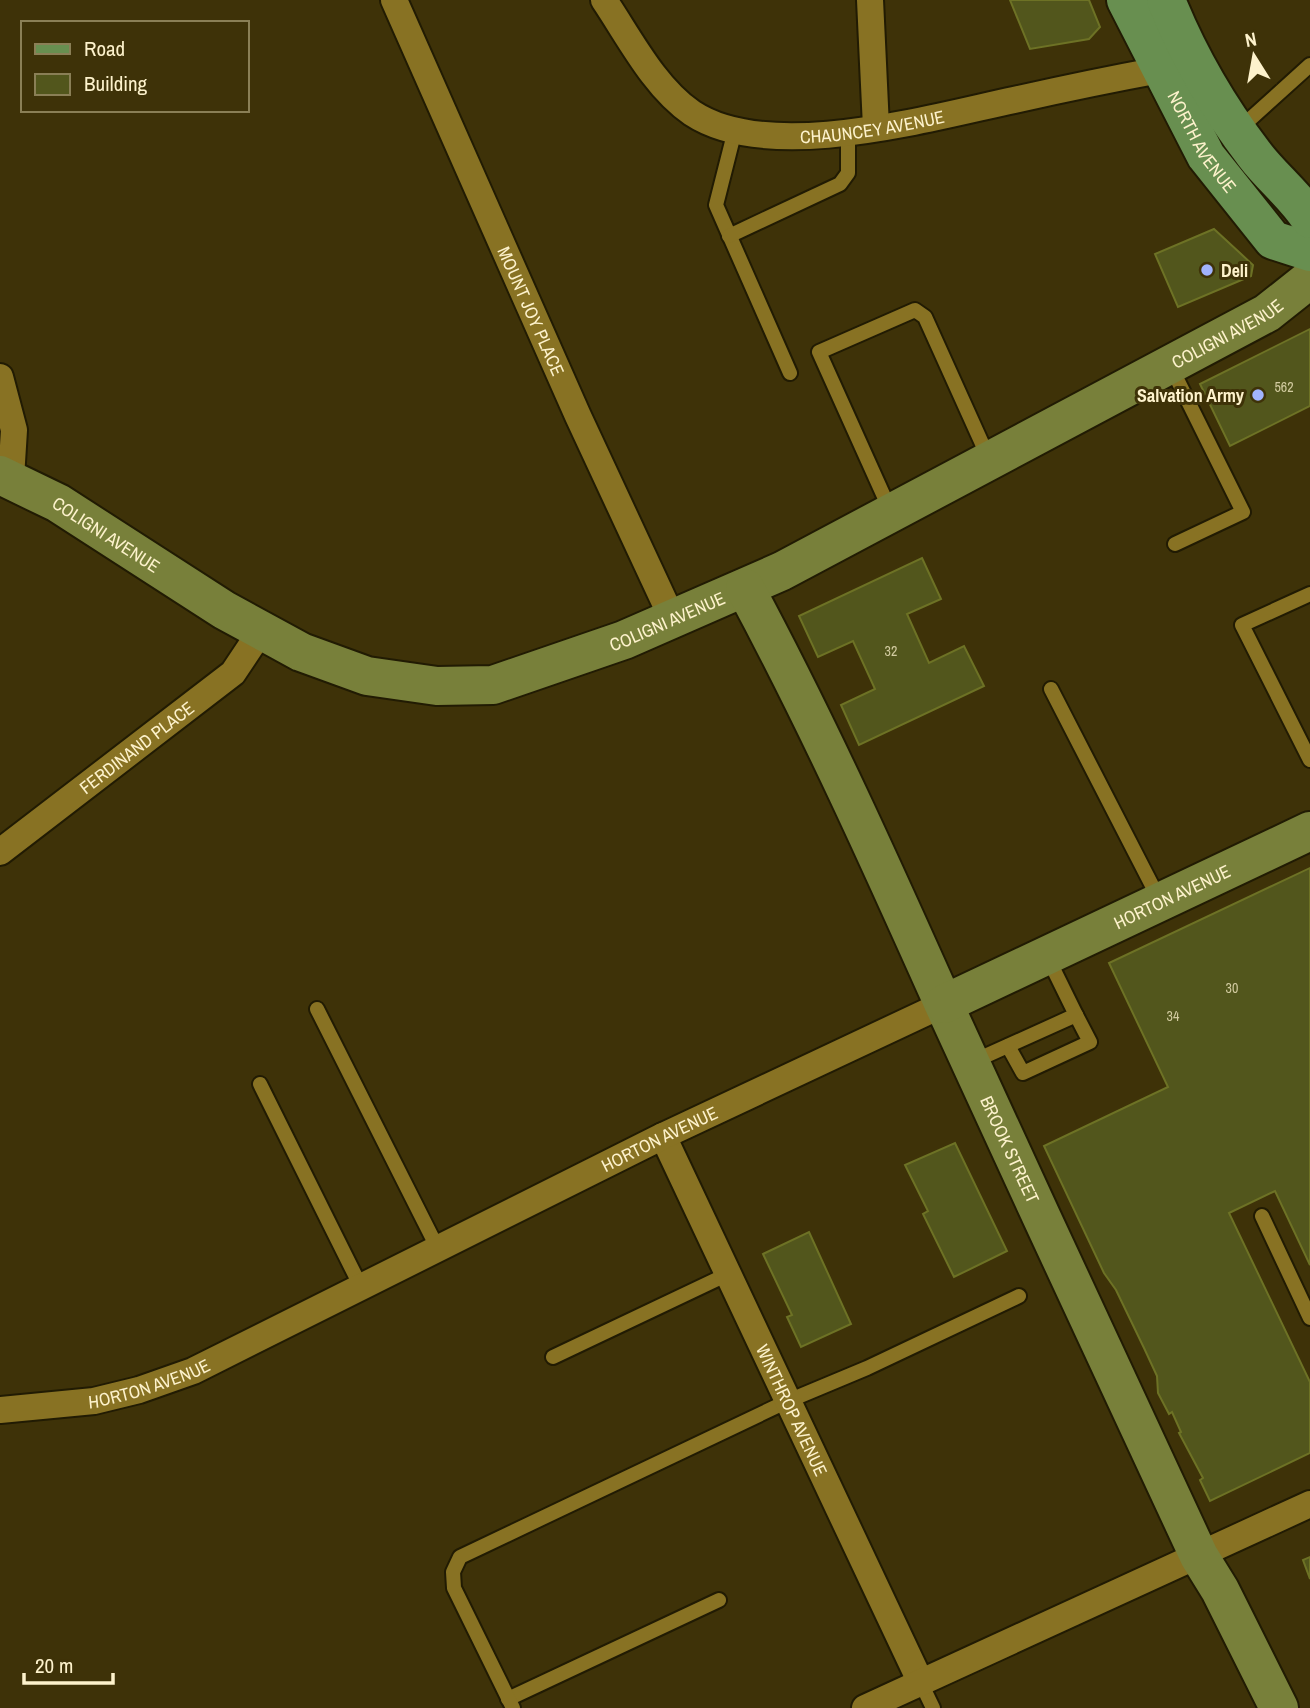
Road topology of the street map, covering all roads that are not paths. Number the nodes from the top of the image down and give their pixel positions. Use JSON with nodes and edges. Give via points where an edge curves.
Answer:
{"nodes":[{"id":1,"x":394,"y":0,"type":"edge"},
{"id":2,"x":604,"y":0,"type":"edge"},
{"id":3,"x":870,"y":0,"type":"edge"},
{"id":4,"x":1126,"y":0,"type":"edge"},
{"id":5,"x":1166,"y":0,"type":"edge"},
{"id":6,"x":1176,"y":61,"type":"junction"},
{"id":7,"x":1308,"y":72,"type":"edge"},
{"id":8,"x":876,"y":127,"type":"junction"},
{"id":9,"x":735,"y":130,"type":"junction"},
{"id":10,"x":848,"y":131,"type":"junction"},
{"id":11,"x":1237,"y":131,"type":"junction"},
{"id":12,"x":1310,"y":219,"type":"edge"},
{"id":13,"x":729,"y":236,"type":"junction"},
{"id":14,"x":1310,"y":252,"type":"edge"},
{"id":15,"x":1310,"y":279,"type":"edge"},
{"id":16,"x":1170,"y":365,"type":"junction"},
{"id":17,"x":790,"y":373,"type":"dead end"},
{"id":18,"x":0,"y":377,"type":"edge"},
{"id":19,"x":990,"y":461,"type":"junction"},
{"id":20,"x":6,"y":477,"type":"edge"},
{"id":21,"x":891,"y":513,"type":"junction"},
{"id":22,"x":1175,"y":544,"type":"dead end"},
{"id":23,"x":745,"y":588,"type":"junction"},
{"id":24,"x":1310,"y":594,"type":"edge"},
{"id":25,"x":672,"y":618,"type":"junction"},
{"id":26,"x":261,"y":631,"type":"junction"},
{"id":27,"x":1051,"y":689,"type":"dead end"},
{"id":28,"x":1310,"y":760,"type":"edge"},
{"id":29,"x":1310,"y":831,"type":"edge"},
{"id":30,"x":0,"y":852,"type":"edge"},
{"id":31,"x":1161,"y":902,"type":"junction"},
{"id":32,"x":1047,"y":954,"type":"junction"},
{"id":33,"x":944,"y":1004,"type":"junction"},
{"id":34,"x":317,"y":1009,"type":"dead end"},
{"id":35,"x":1076,"y":1014,"type":"junction"},
{"id":36,"x":1008,"y":1046,"type":"junction"},
{"id":37,"x":971,"y":1062,"type":"junction"},
{"id":38,"x":260,"y":1084,"type":"dead end"},
{"id":39,"x":663,"y":1136,"type":"junction"},
{"id":40,"x":1262,"y":1216,"type":"dead end"},
{"id":41,"x":438,"y":1249,"type":"junction"},
{"id":42,"x":728,"y":1274,"type":"junction"},
{"id":43,"x":361,"y":1287,"type":"junction"},
{"id":44,"x":1019,"y":1296,"type":"dead end"},
{"id":45,"x":1310,"y":1318,"type":"edge"},
{"id":46,"x":553,"y":1357,"type":"dead end"},
{"id":47,"x":788,"y":1401,"type":"junction"},
{"id":48,"x":0,"y":1410,"type":"edge"},
{"id":49,"x":1310,"y":1504,"type":"edge"},
{"id":50,"x":1199,"y":1556,"type":"junction"},
{"id":51,"x":719,"y":1600,"type":"dead end"},
{"id":52,"x":921,"y":1682,"type":"junction"},
{"id":53,"x":511,"y":1704,"type":"edge"},
{"id":54,"x":865,"y":1708,"type":"edge"},
{"id":55,"x":933,"y":1708,"type":"edge"},
{"id":56,"x":1279,"y":1708,"type":"edge"}],
"edges":[{"from":1,"to":25,"type":"street","name":"MOUNT JOY PLACE"},
{"from":2,"to":9,"type":"street","name":"CHAUNCEY AVENUE","via":[[655,76],[691,112]]},
{"from":3,"to":8,"type":"street"},
{"from":4,"to":6,"type":"main road","name":"NORTH AVENUE"},
{"from":5,"to":6,"type":"main road","name":"NORTH AVENUE"},
{"from":6,"to":8,"type":"street","name":"CHAUNCEY AVENUE"},
{"from":6,"to":11,"type":"main road","name":"NORTH AVENUE","via":[[1204,80]]},
{"from":6,"to":14,"type":"main road","name":"NORTH AVENUE","via":[[1206,156],[1273,240]]},
{"from":7,"to":11,"type":"lane"},
{"from":8,"to":10,"type":"street","name":"CHAUNCEY AVENUE"},
{"from":9,"to":10,"type":"street","name":"CHAUNCEY AVENUE","via":[[765,136]]},
{"from":9,"to":13,"type":"lane","via":[[716,205]]},
{"from":10,"to":13,"type":"lane","via":[[848,173],[840,184]]},
{"from":11,"to":12,"type":"main road","name":"NORTH AVENUE"},
{"from":13,"to":17,"type":"lane"},
{"from":15,"to":16,"type":"street","name":"COLIGNI AVENUE","via":[[1267,313]]},
{"from":16,"to":19,"type":"street","name":"COLIGNI AVENUE"},
{"from":16,"to":22,"type":"lane","via":[[1243,512]]},
{"from":18,"to":20,"type":"street","via":[[14,430]]},
{"from":19,"to":21,"type":"street","name":"COLIGNI AVENUE"},
{"from":19,"to":21,"type":"lane","via":[[925,317],[915,310],[819,352]]},
{"from":20,"to":26,"type":"street","name":"COLIGNI AVENUE","via":[[58,503]]},
{"from":21,"to":23,"type":"street","name":"COLIGNI AVENUE"},
{"from":23,"to":25,"type":"street","name":"COLIGNI AVENUE"},
{"from":23,"to":33,"type":"street","name":"BROOK STREET","via":[[898,897]]},
{"from":24,"to":28,"type":"lane","via":[[1242,625]]},
{"from":25,"to":26,"type":"street","name":"COLIGNI AVENUE","via":[[613,644],[493,685],[437,686],[367,676],[301,652]]},
{"from":26,"to":30,"type":"street","name":"FERDINAND PLACE","via":[[233,673]]},
{"from":27,"to":31,"type":"lane"},
{"from":29,"to":31,"type":"street","name":"HORTON AVENUE"},
{"from":31,"to":32,"type":"street","name":"HORTON AVENUE"},
{"from":32,"to":33,"type":"street","name":"HORTON AVENUE"},
{"from":32,"to":35,"type":"lane"},
{"from":33,"to":37,"type":"street","name":"BROOK STREET"},
{"from":33,"to":39,"type":"street","name":"HORTON AVENUE"},
{"from":34,"to":41,"type":"lane"},
{"from":35,"to":36,"type":"lane"},
{"from":35,"to":36,"type":"lane","via":[[1090,1042],[1023,1073]]},
{"from":36,"to":37,"type":"lane"},
{"from":37,"to":50,"type":"street","name":"BROOK STREET"},
{"from":38,"to":43,"type":"lane"},
{"from":39,"to":41,"type":"street","name":"HORTON AVENUE"},
{"from":39,"to":42,"type":"street","name":"WINTHROP AVENUE"},
{"from":40,"to":45,"type":"lane"},
{"from":41,"to":43,"type":"street","name":"HORTON AVENUE"},
{"from":42,"to":46,"type":"lane"},
{"from":42,"to":47,"type":"street","name":"WINTHROP AVENUE"},
{"from":43,"to":48,"type":"street","name":"HORTON AVENUE","via":[[193,1371],[150,1387],[94,1401]]},
{"from":44,"to":47,"type":"lane"},
{"from":47,"to":52,"type":"street","name":"WINTHROP AVENUE"},
{"from":47,"to":53,"type":"lane","via":[[460,1557],[453,1572],[454,1588]]},
{"from":49,"to":50,"type":"street"},
{"from":50,"to":52,"type":"street"},
{"from":50,"to":56,"type":"street","name":"BROOK STREET"},
{"from":51,"to":53,"type":"lane"},
{"from":52,"to":54,"type":"street"},
{"from":52,"to":55,"type":"lane"}]}
